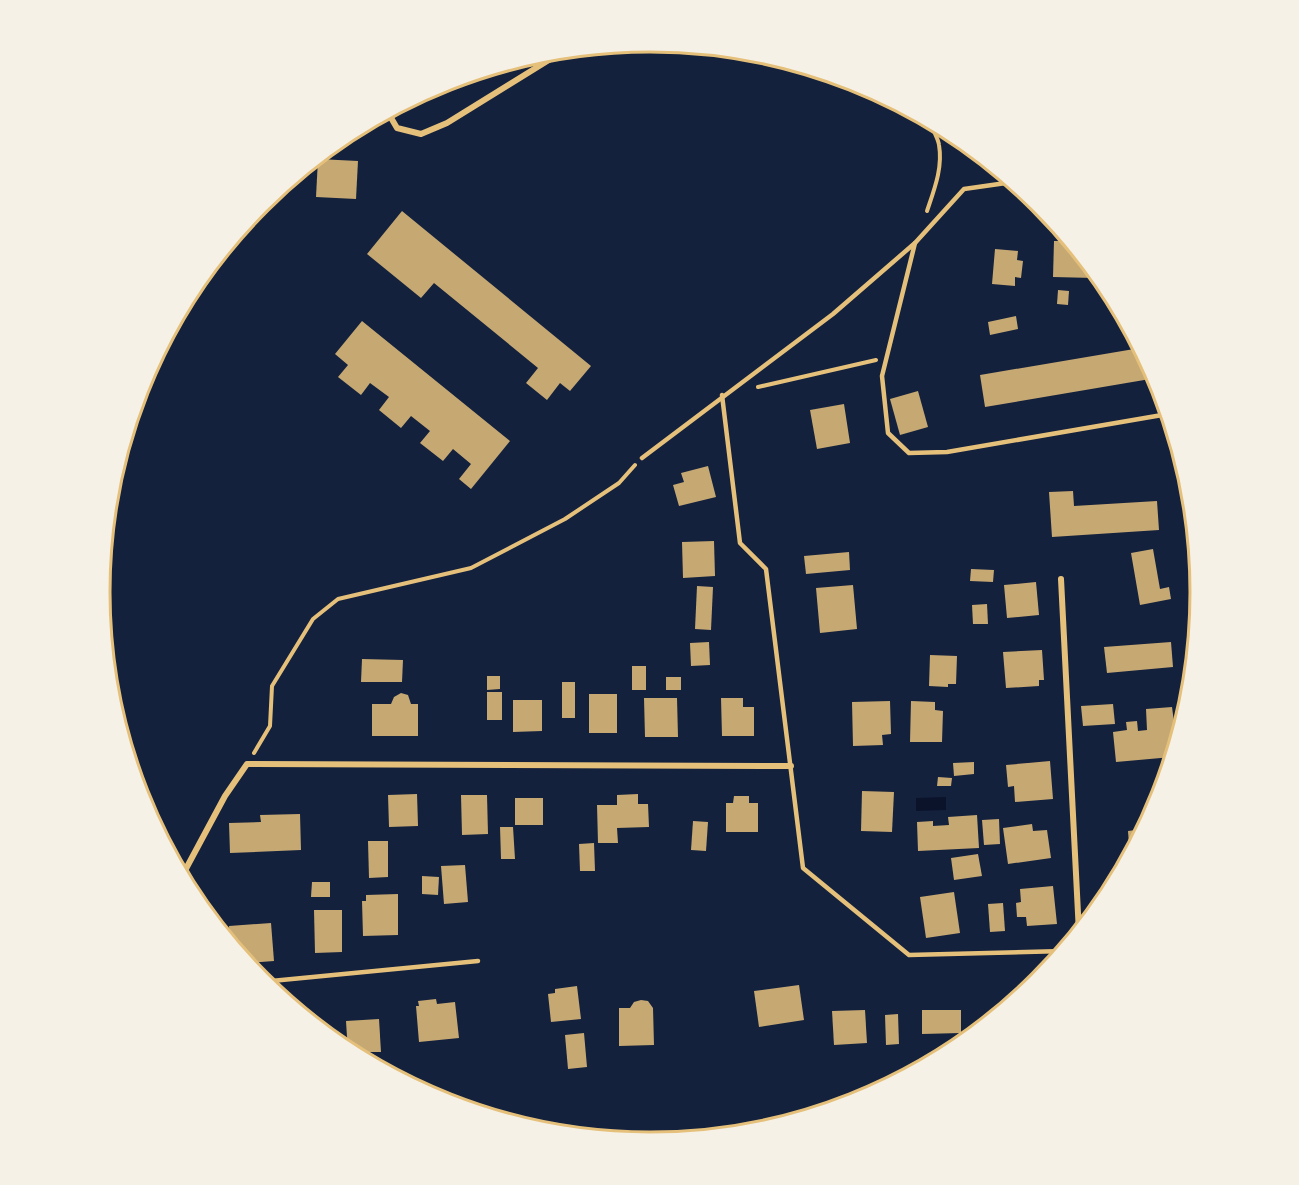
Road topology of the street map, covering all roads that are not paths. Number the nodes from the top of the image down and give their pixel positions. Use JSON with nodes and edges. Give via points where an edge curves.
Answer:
{"nodes":[{"id":1,"x":544,"y":63,"type":"edge"},
{"id":2,"x":392,"y":119,"type":"edge"},
{"id":3,"x":1002,"y":184,"type":"edge"},
{"id":4,"x":915,"y":243,"type":"junction"},
{"id":5,"x":722,"y":395,"type":"junction"},
{"id":6,"x":1160,"y":415,"type":"edge"},
{"id":7,"x":642,"y":458,"type":"road end"},
{"id":8,"x":1061,"y":579,"type":"dead end"},
{"id":9,"x":791,"y":766,"type":"junction"},
{"id":10,"x":186,"y":869,"type":"edge"},
{"id":11,"x":1078,"y":920,"type":"edge"},
{"id":12,"x":1053,"y":951,"type":"edge"},
{"id":13,"x":478,"y":961,"type":"dead end"},
{"id":14,"x":275,"y":981,"type":"edge"}],
"edges":[{"from":1,"to":2,"type":"street","via":[[447,123],[421,134],[397,128]]},
{"from":3,"to":4,"type":"lane","via":[[964,189]]},
{"from":4,"to":5,"type":"lane","via":[[833,314]]},
{"from":4,"to":6,"type":"lane","via":[[882,376],[888,433],[909,453],[946,452]]},
{"from":5,"to":7,"type":"lane"},
{"from":5,"to":9,"type":"lane","via":[[740,543],[766,569]]},
{"from":8,"to":11,"type":"street"},
{"from":9,"to":10,"type":"street","via":[[247,764]]},
{"from":9,"to":12,"type":"lane","via":[[803,868],[909,955]]},
{"from":13,"to":14,"type":"lane"}]}
